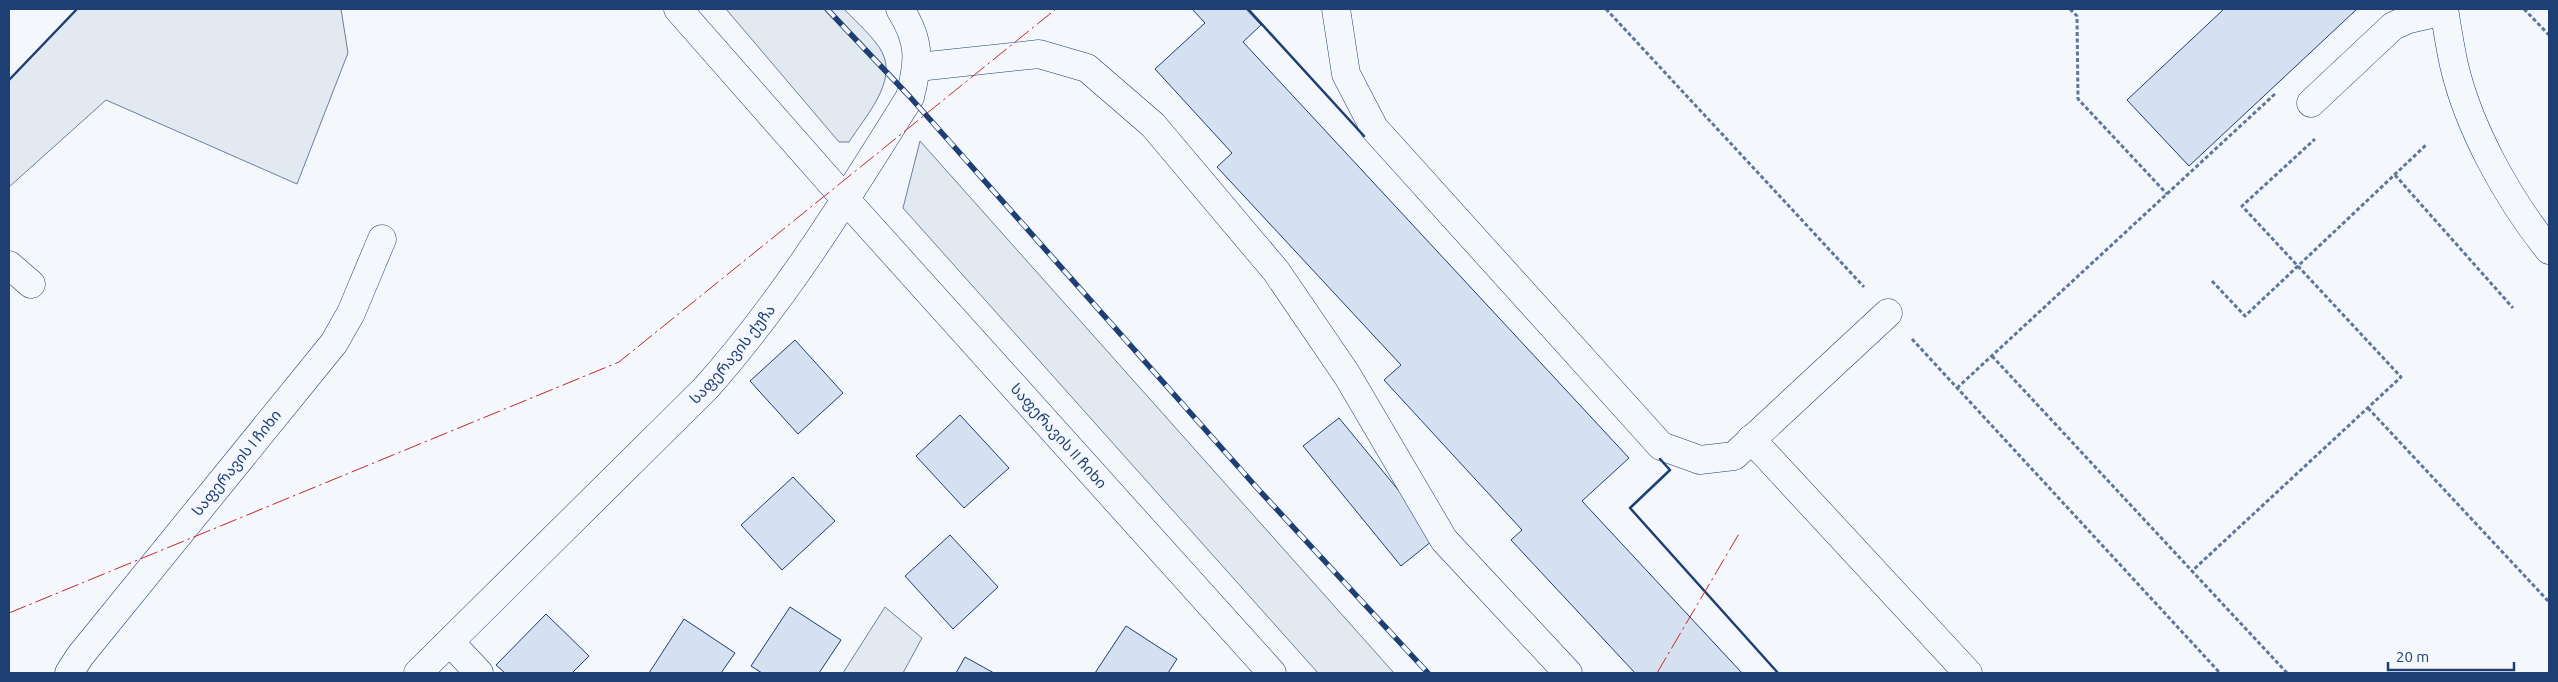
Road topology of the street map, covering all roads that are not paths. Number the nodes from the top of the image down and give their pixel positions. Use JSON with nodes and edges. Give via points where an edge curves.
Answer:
{"nodes":[{"id":1,"x":678,"y":9,"type":"edge"},
{"id":2,"x":900,"y":9,"type":"edge"},
{"id":3,"x":1336,"y":9,"type":"edge"},
{"id":4,"x":2444,"y":10,"type":"edge"},
{"id":5,"x":918,"y":67,"type":"junction"},
{"id":6,"x":2311,"y":103,"type":"road end"},
{"id":7,"x":846,"y":200,"type":"junction"},
{"id":8,"x":382,"y":239,"type":"dead end"},
{"id":9,"x":2549,"y":250,"type":"edge"},
{"id":10,"x":9,"y":264,"type":"edge"},
{"id":11,"x":31,"y":284,"type":"dead end"},
{"id":12,"x":1888,"y":313,"type":"dead end"},
{"id":13,"x":1751,"y":439,"type":"junction"},
{"id":14,"x":450,"y":642,"type":"junction"},
{"id":15,"x":69,"y":673,"type":"edge"},
{"id":16,"x":418,"y":673,"type":"edge"},
{"id":17,"x":480,"y":673,"type":"edge"},
{"id":18,"x":1272,"y":673,"type":"edge"},
{"id":19,"x":1568,"y":673,"type":"edge"},
{"id":20,"x":1968,"y":673,"type":"edge"}],
"edges":[{"from":1,"to":7,"type":"street"},
{"from":2,"to":5,"type":"street","via":[[910,24]]},
{"from":3,"to":13,"type":"street","via":[[1346,74],[1374,128],[1661,446],[1700,460],[1734,456]]},
{"from":4,"to":6,"type":"street","via":[[2393,26]]},
{"from":4,"to":9,"type":"street","via":[[2454,66],[2482,144],[2524,219]]},
{"from":5,"to":7,"type":"street","name":"საფერავის ქუჩა","via":[[910,97]]},
{"from":5,"to":19,"type":"street","via":[[1040,54],[1086,68],[1153,125],[1276,271],[1347,375],[1444,540]]},
{"from":7,"to":14,"type":"street","name":"საფერავის ქუჩა","via":[[798,273],[718,375]]},
{"from":7,"to":18,"type":"street","name":"საფერავის II ჩიხი"},
{"from":8,"to":15,"type":"street","name":"საფერავის I ჩიხი","via":[[351,313],[334,343]]},
{"from":10,"to":11,"type":"street"},
{"from":12,"to":13,"type":"street"},
{"from":13,"to":20,"type":"street"},
{"from":14,"to":16,"type":"street","name":"საფერავის ქუჩა"},
{"from":14,"to":17,"type":"street"}]}
